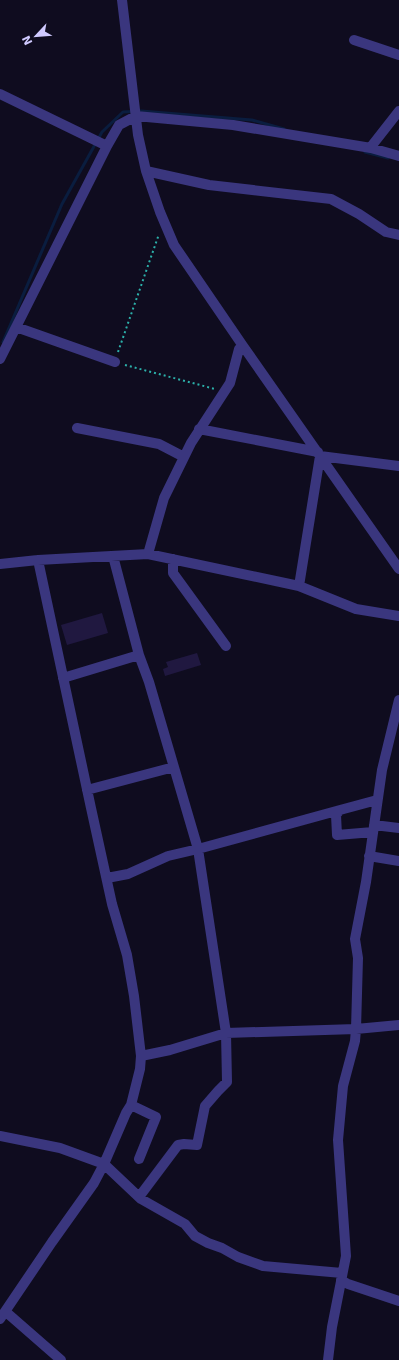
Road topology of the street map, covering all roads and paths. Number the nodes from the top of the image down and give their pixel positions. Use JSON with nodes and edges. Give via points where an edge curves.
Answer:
{"nodes":[{"id":1,"x":122,"y":0,"type":"edge"},
{"id":2,"x":354,"y":40,"type":"dead end"},
{"id":3,"x":399,"y":55,"type":"edge"},
{"id":4,"x":0,"y":94,"type":"edge"},
{"id":5,"x":399,"y":111,"type":"edge"},
{"id":6,"x":136,"y":116,"type":"junction"},
{"id":7,"x":106,"y":146,"type":"junction"},
{"id":8,"x":370,"y":148,"type":"junction"},
{"id":9,"x":399,"y":156,"type":"edge"},
{"id":10,"x":146,"y":171,"type":"junction"},
{"id":11,"x":164,"y":222,"type":"junction"},
{"id":12,"x":399,"y":235,"type":"edge"},
{"id":13,"x":16,"y":327,"type":"junction"},
{"id":14,"x":243,"y":346,"type":"junction"},
{"id":15,"x":0,"y":359,"type":"edge"},
{"id":16,"x":115,"y":362,"type":"junction"},
{"id":17,"x":224,"y":391,"type":"junction"},
{"id":18,"x":77,"y":428,"type":"dead end"},
{"id":19,"x":199,"y":429,"type":"junction"},
{"id":20,"x":319,"y":454,"type":"junction"},
{"id":21,"x":184,"y":457,"type":"junction"},
{"id":22,"x":399,"y":466,"type":"edge"},
{"id":23,"x":148,"y":554,"type":"junction"},
{"id":24,"x":113,"y":556,"type":"junction"},
{"id":25,"x":172,"y":558,"type":"junction"},
{"id":26,"x":38,"y":560,"type":"junction"},
{"id":27,"x":0,"y":564,"type":"edge"},
{"id":28,"x":399,"y":569,"type":"edge"},
{"id":29,"x":299,"y":586,"type":"junction"},
{"id":30,"x":399,"y":616,"type":"edge"},
{"id":31,"x":226,"y":646,"type":"dead end"},
{"id":32,"x":139,"y":655,"type":"junction"},
{"id":33,"x":63,"y":678,"type":"junction"},
{"id":34,"x":399,"y":700,"type":"edge"},
{"id":35,"x":174,"y":767,"type":"junction"},
{"id":36,"x":87,"y":790,"type":"junction"},
{"id":37,"x":377,"y":800,"type":"junction"},
{"id":38,"x":340,"y":810,"type":"junction"},
{"id":39,"x":399,"y":828,"type":"edge"},
{"id":40,"x":373,"y":829,"type":"junction"},
{"id":41,"x":198,"y":849,"type":"junction"},
{"id":42,"x":369,"y":856,"type":"junction"},
{"id":43,"x":399,"y":861,"type":"edge"},
{"id":44,"x":107,"y":878,"type":"junction"},
{"id":45,"x":399,"y":1025,"type":"edge"},
{"id":46,"x":356,"y":1029,"type":"junction"},
{"id":47,"x":226,"y":1033,"type":"junction"},
{"id":48,"x":141,"y":1056,"type":"junction"},
{"id":49,"x":131,"y":1105,"type":"junction"},
{"id":50,"x":0,"y":1136,"type":"edge"},
{"id":51,"x":138,"y":1159,"type":"dead end"},
{"id":52,"x":104,"y":1164,"type":"junction"},
{"id":53,"x":139,"y":1197,"type":"junction"},
{"id":54,"x":342,"y":1276,"type":"junction"},
{"id":55,"x":399,"y":1301,"type":"edge"},
{"id":56,"x":3,"y":1316,"type":"edge"},
{"id":57,"x":62,"y":1360,"type":"edge"},
{"id":58,"x":328,"y":1360,"type":"edge"}],
"edges":[{"from":1,"to":6,"type":"street"},
{"from":2,"to":3,"type":"street"},
{"from":4,"to":7,"type":"street"},
{"from":5,"to":8,"type":"street"},
{"from":6,"to":7,"type":"street","via":[[119,125]]},
{"from":6,"to":8,"type":"street","via":[[233,125]]},
{"from":6,"to":10,"type":"street"},
{"from":7,"to":13,"type":"street"},
{"from":8,"to":9,"type":"street"},
{"from":10,"to":11,"type":"street"},
{"from":10,"to":12,"type":"street","via":[[209,185],[331,199],[386,232]]},
{"from":11,"to":14,"type":"street","via":[[174,245]]},
{"from":11,"to":16,"type":"path"},
{"from":13,"to":15,"type":"street"},
{"from":13,"to":16,"type":"street"},
{"from":14,"to":17,"type":"street","via":[[239,349],[230,382]]},
{"from":14,"to":20,"type":"street"},
{"from":16,"to":17,"type":"path"},
{"from":17,"to":19,"type":"street"},
{"from":18,"to":21,"type":"street","via":[[159,444]]},
{"from":19,"to":20,"type":"street"},
{"from":19,"to":21,"type":"street"},
{"from":20,"to":22,"type":"street"},
{"from":20,"to":28,"type":"street"},
{"from":20,"to":29,"type":"street"},
{"from":21,"to":23,"type":"street","via":[[164,498]]},
{"from":23,"to":24,"type":"street"},
{"from":23,"to":25,"type":"street"},
{"from":24,"to":26,"type":"street"},
{"from":24,"to":32,"type":"street"},
{"from":25,"to":29,"type":"street"},
{"from":25,"to":31,"type":"street","via":[[173,573]]},
{"from":26,"to":27,"type":"street"},
{"from":26,"to":33,"type":"street"},
{"from":29,"to":30,"type":"street","via":[[356,609]]},
{"from":32,"to":33,"type":"street"},
{"from":32,"to":35,"type":"street"},
{"from":33,"to":36,"type":"street"},
{"from":34,"to":37,"type":"street"},
{"from":35,"to":36,"type":"street"},
{"from":35,"to":41,"type":"street"},
{"from":36,"to":44,"type":"street"},
{"from":37,"to":38,"type":"street"},
{"from":37,"to":40,"type":"street"},
{"from":38,"to":40,"type":"street","via":[[336,815],[337,835]]},
{"from":38,"to":41,"type":"street"},
{"from":39,"to":40,"type":"street"},
{"from":40,"to":42,"type":"street"},
{"from":41,"to":44,"type":"street","via":[[168,856],[128,874]]},
{"from":41,"to":47,"type":"street"},
{"from":42,"to":43,"type":"street"},
{"from":42,"to":46,"type":"street","via":[[354,939],[358,958]]},
{"from":44,"to":48,"type":"street","via":[[127,954]]},
{"from":45,"to":46,"type":"street"},
{"from":46,"to":47,"type":"street"},
{"from":46,"to":54,"type":"street","via":[[343,1086],[338,1140],[346,1256]]},
{"from":47,"to":48,"type":"street"},
{"from":47,"to":53,"type":"street","via":[[227,1082],[205,1106],[197,1145],[178,1145]]},
{"from":48,"to":49,"type":"street"},
{"from":49,"to":51,"type":"street","via":[[156,1117]]},
{"from":49,"to":52,"type":"street"},
{"from":50,"to":52,"type":"street","via":[[60,1148]]},
{"from":52,"to":53,"type":"street"},
{"from":52,"to":56,"type":"street","via":[[94,1184]]},
{"from":53,"to":54,"type":"street","via":[[186,1224],[196,1236],[238,1257],[256,1264]]},
{"from":54,"to":55,"type":"street","via":[[348,1284]]},
{"from":54,"to":58,"type":"street"},
{"from":56,"to":57,"type":"street"}]}
